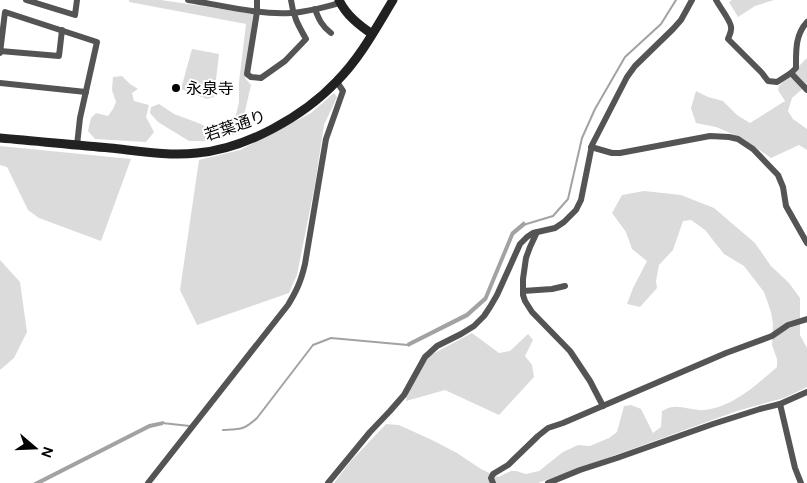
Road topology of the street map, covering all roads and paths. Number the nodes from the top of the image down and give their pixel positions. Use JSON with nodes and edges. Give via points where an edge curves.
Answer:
{"nodes":[{"id":1,"x":26,"y":0,"type":"edge"},
{"id":2,"x":77,"y":0,"type":"edge"},
{"id":3,"x":189,"y":0,"type":"edge"},
{"id":4,"x":257,"y":0,"type":"edge"},
{"id":5,"x":291,"y":0,"type":"edge"},
{"id":6,"x":393,"y":0,"type":"edge"},
{"id":7,"x":692,"y":0,"type":"edge"},
{"id":8,"x":716,"y":0,"type":"edge"},
{"id":9,"x":340,"y":1,"type":"edge"},
{"id":10,"x":41,"y":2,"type":"edge"},
{"id":11,"x":221,"y":3,"type":"edge"},
{"id":12,"x":315,"y":9,"type":"junction"},
{"id":13,"x":257,"y":12,"type":"junction"},
{"id":14,"x":293,"y":13,"type":"junction"},
{"id":15,"x":807,"y":22,"type":"edge"},
{"id":16,"x":62,"y":30,"type":"junction"},
{"id":17,"x":331,"y":33,"type":"dead end"},
{"id":18,"x":372,"y":34,"type":"junction"},
{"id":19,"x":0,"y":52,"type":"edge"},
{"id":20,"x":791,"y":74,"type":"junction"},
{"id":21,"x":337,"y":82,"type":"junction"},
{"id":22,"x":0,"y":83,"type":"edge"},
{"id":23,"x":807,"y":90,"type":"edge"},
{"id":24,"x":86,"y":92,"type":"junction"},
{"id":25,"x":0,"y":138,"type":"edge"},
{"id":26,"x":77,"y":145,"type":"junction"},
{"id":27,"x":591,"y":147,"type":"junction"},
{"id":28,"x":537,"y":232,"type":"junction"},
{"id":29,"x":807,"y":244,"type":"edge"},
{"id":30,"x":565,"y":286,"type":"dead end"},
{"id":31,"x":523,"y":291,"type":"junction"},
{"id":32,"x":807,"y":319,"type":"edge"},
{"id":33,"x":807,"y":392,"type":"edge"},
{"id":34,"x":780,"y":404,"type":"junction"},
{"id":35,"x":603,"y":406,"type":"junction"},
{"id":36,"x":148,"y":483,"type":"edge"},
{"id":37,"x":328,"y":483,"type":"edge"},
{"id":38,"x":493,"y":483,"type":"edge"},
{"id":39,"x":548,"y":483,"type":"edge"},
{"id":40,"x":801,"y":483,"type":"edge"}],
"edges":[{"from":1,"to":10,"type":"street"},
{"from":2,"to":10,"type":"street","via":[[75,15]]},
{"from":3,"to":11,"type":"street"},
{"from":4,"to":13,"type":"street"},
{"from":5,"to":14,"type":"street"},
{"from":6,"to":18,"type":"street","name":"若葉通り"},
{"from":7,"to":27,"type":"street","via":[[681,20],[627,77]]},
{"from":8,"to":20,"type":"street","via":[[731,24],[728,39],[768,81],[777,82]]},
{"from":9,"to":12,"type":"street"},
{"from":9,"to":18,"type":"street","via":[[357,24]]},
{"from":11,"to":13,"type":"street"},
{"from":12,"to":14,"type":"street"},
{"from":12,"to":17,"type":"street","via":[[318,20]]},
{"from":13,"to":14,"type":"street"},
{"from":13,"to":14,"type":"street","via":[[247,74],[250,78],[262,78],[285,61],[306,39]]},
{"from":15,"to":20,"type":"street","via":[[796,46],[796,68]]},
{"from":16,"to":19,"type":"street","via":[[59,56]]},
{"from":16,"to":19,"type":"street","via":[[5,12]]},
{"from":16,"to":24,"type":"street","via":[[97,42]]},
{"from":18,"to":21,"type":"street","name":"若葉通り"},
{"from":20,"to":23,"type":"street"},
{"from":21,"to":26,"type":"street","name":"若葉通り","via":[[287,121],[255,138],[224,148],[164,154]]},
{"from":21,"to":36,"type":"street","via":[[343,91],[326,139],[305,264],[296,292]]},
{"from":22,"to":24,"type":"street"},
{"from":24,"to":26,"type":"street"},
{"from":25,"to":26,"type":"street","name":"若葉通り"},
{"from":27,"to":28,"type":"street","via":[[581,200],[576,210],[555,228]]},
{"from":27,"to":29,"type":"street","via":[[612,153],[710,136],[738,139],[753,149],[778,175],[786,206]]},
{"from":28,"to":31,"type":"street","via":[[526,258]]},
{"from":28,"to":37,"type":"street","via":[[520,244],[484,316],[474,326],[437,346],[425,357],[404,395]]},
{"from":30,"to":31,"type":"street"},
{"from":31,"to":35,"type":"street","via":[[532,312],[570,351]]},
{"from":32,"to":35,"type":"street"},
{"from":33,"to":34,"type":"street"},
{"from":34,"to":39,"type":"street","via":[[713,424]]},
{"from":34,"to":40,"type":"street"},
{"from":35,"to":38,"type":"street","via":[[548,428],[508,465],[493,474]]}]}
